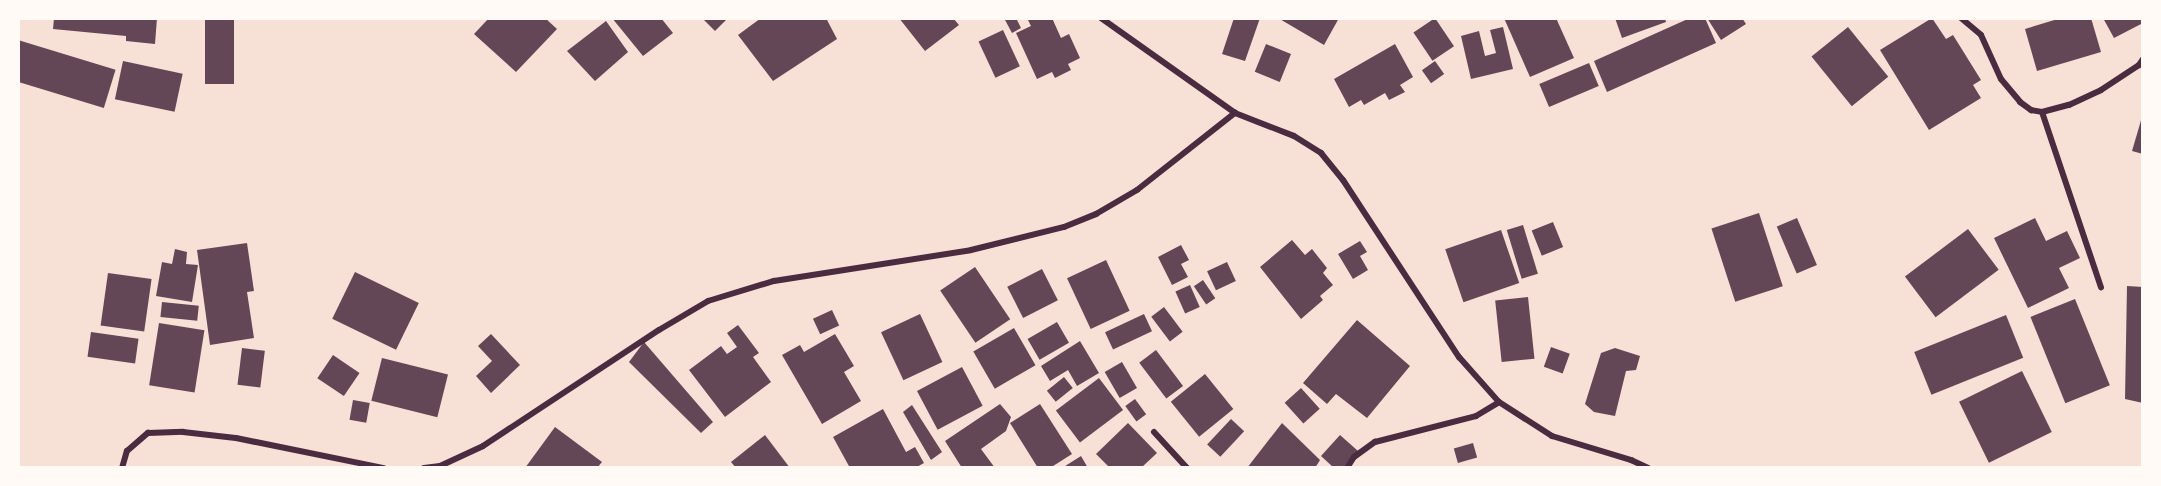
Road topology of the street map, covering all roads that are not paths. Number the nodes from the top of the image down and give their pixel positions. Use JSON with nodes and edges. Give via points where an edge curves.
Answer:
{"nodes":[{"id":1,"x":1101,"y":18,"type":"edge"},
{"id":2,"x":1961,"y":18,"type":"edge"},
{"id":3,"x":2143,"y":59,"type":"edge"},
{"id":4,"x":2043,"y":112,"type":"junction"},
{"id":5,"x":1235,"y":113,"type":"junction"},
{"id":6,"x":2101,"y":287,"type":"dead end"},
{"id":7,"x":1499,"y":402,"type":"junction"},
{"id":8,"x":1154,"y":432,"type":"dead end"},
{"id":9,"x":122,"y":468,"type":"edge"},
{"id":10,"x":384,"y":468,"type":"edge"},
{"id":11,"x":424,"y":468,"type":"edge"},
{"id":12,"x":1187,"y":468,"type":"edge"},
{"id":13,"x":1347,"y":468,"type":"edge"},
{"id":14,"x":1648,"y":468,"type":"edge"}],
"edges":[{"from":1,"to":5,"type":"street"},
{"from":2,"to":4,"type":"street","via":[[1981,34],[2001,79],[2020,102]]},
{"from":3,"to":4,"type":"street","via":[[2101,90]]},
{"from":4,"to":6,"type":"street"},
{"from":5,"to":7,"type":"street","via":[[1294,136],[1321,153],[1343,180],[1459,357]]},
{"from":5,"to":11,"type":"street","via":[[1137,190],[1064,227],[971,250],[774,281],[708,301],[483,446],[440,466]]},
{"from":7,"to":13,"type":"street","via":[[1476,416],[1375,442],[1354,457]]},
{"from":7,"to":14,"type":"street","via":[[1552,436]]},
{"from":8,"to":12,"type":"street"},
{"from":9,"to":10,"type":"street","via":[[127,451],[148,433],[183,432],[236,438]]}]}
